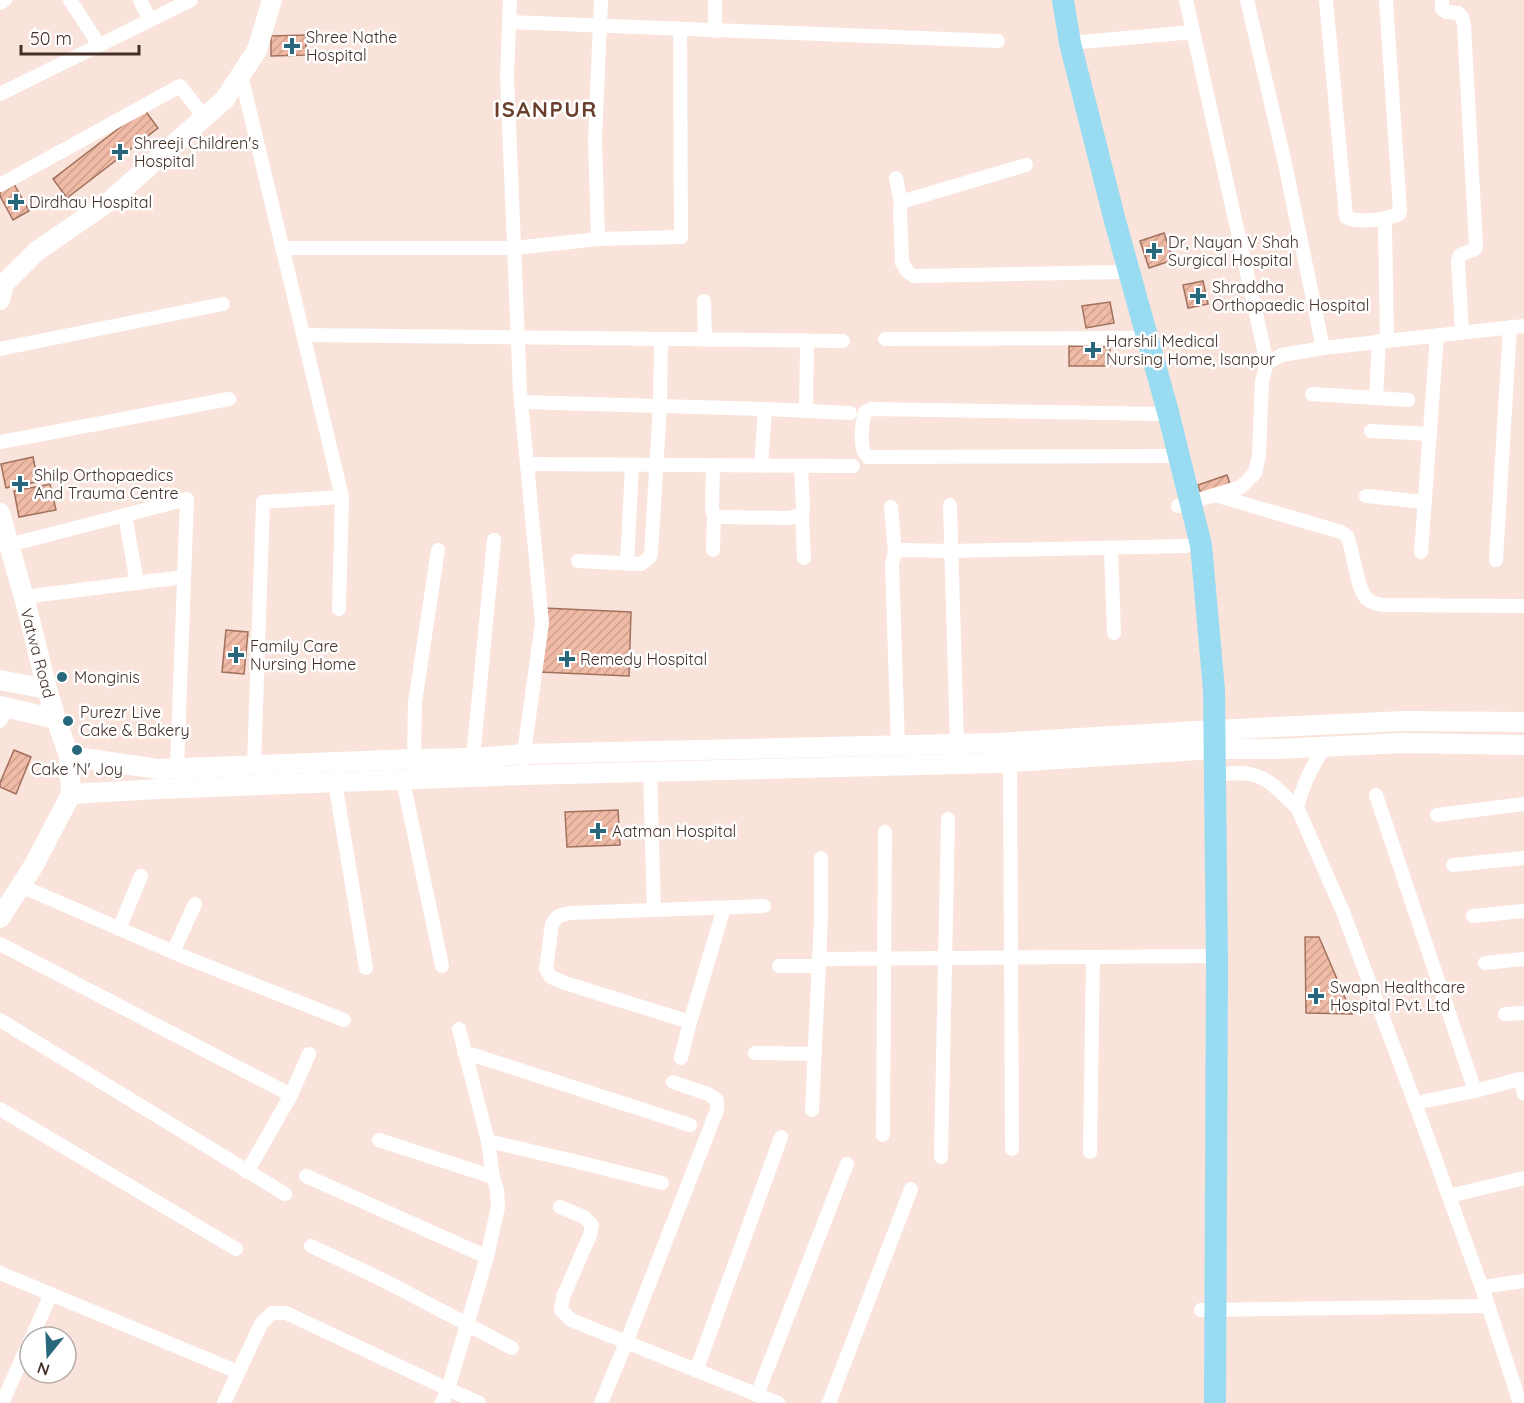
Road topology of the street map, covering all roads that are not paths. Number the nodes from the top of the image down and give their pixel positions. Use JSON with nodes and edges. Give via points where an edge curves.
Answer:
{"nodes":[{"id":1,"x":5,"y":0,"type":"edge"},
{"id":2,"x":70,"y":0,"type":"edge"},
{"id":3,"x":140,"y":0,"type":"edge"},
{"id":4,"x":191,"y":0,"type":"edge"},
{"id":5,"x":272,"y":0,"type":"edge"},
{"id":6,"x":510,"y":0,"type":"edge"},
{"id":7,"x":601,"y":0,"type":"edge"},
{"id":8,"x":716,"y":0,"type":"edge"},
{"id":9,"x":1055,"y":0,"type":"edge"},
{"id":10,"x":1063,"y":0,"type":"edge"},
{"id":11,"x":1186,"y":0,"type":"edge"},
{"id":12,"x":1247,"y":0,"type":"edge"},
{"id":13,"x":1326,"y":0,"type":"edge"},
{"id":14,"x":1386,"y":0,"type":"edge"},
{"id":15,"x":1442,"y":0,"type":"edge"},
{"id":16,"x":0,"y":3,"type":"edge"},
{"id":17,"x":150,"y":20,"type":"junction"},
{"id":18,"x":509,"y":22,"type":"junction"},
{"id":19,"x":600,"y":26,"type":"junction"},
{"id":20,"x":680,"y":30,"type":"junction"},
{"id":21,"x":715,"y":31,"type":"junction"},
{"id":22,"x":1193,"y":32,"type":"junction"},
{"id":23,"x":998,"y":41,"type":"dead end"},
{"id":24,"x":1070,"y":43,"type":"junction"},
{"id":25,"x":99,"y":45,"type":"junction"},
{"id":26,"x":241,"y":75,"type":"junction"},
{"id":27,"x":0,"y":94,"type":"edge"},
{"id":28,"x":205,"y":118,"type":"junction"},
{"id":29,"x":1026,"y":165,"type":"dead end"},
{"id":30,"x":896,"y":178,"type":"dead end"},
{"id":31,"x":0,"y":186,"type":"edge"},
{"id":32,"x":901,"y":204,"type":"junction"},
{"id":33,"x":1386,"y":219,"type":"junction"},
{"id":34,"x":598,"y":239,"type":"junction"},
{"id":35,"x":282,"y":248,"type":"junction"},
{"id":36,"x":514,"y":248,"type":"junction"},
{"id":37,"x":1120,"y":272,"type":"junction"},
{"id":38,"x":1,"y":289,"type":"edge"},
{"id":39,"x":704,"y":301,"type":"dead end"},
{"id":40,"x":223,"y":304,"type":"dead end"},
{"id":41,"x":1517,"y":327,"type":"edge"},
{"id":42,"x":1462,"y":332,"type":"junction"},
{"id":43,"x":303,"y":335,"type":"junction"},
{"id":44,"x":1437,"y":335,"type":"junction"},
{"id":45,"x":518,"y":338,"type":"junction"},
{"id":46,"x":1137,"y":338,"type":"junction"},
{"id":47,"x":661,"y":339,"type":"junction"},
{"id":48,"x":885,"y":339,"type":"dead end"},
{"id":49,"x":705,"y":340,"type":"junction"},
{"id":50,"x":1383,"y":340,"type":"junction"},
{"id":51,"x":807,"y":341,"type":"junction"},
{"id":52,"x":843,"y":341,"type":"dead end"},
{"id":53,"x":1323,"y":348,"type":"junction"},
{"id":54,"x":0,"y":349,"type":"edge"},
{"id":55,"x":1266,"y":363,"type":"junction"},
{"id":56,"x":1312,"y":394,"type":"dead end"},
{"id":57,"x":1376,"y":398,"type":"junction"},
{"id":58,"x":229,"y":399,"type":"dead end"},
{"id":59,"x":1408,"y":400,"type":"dead end"},
{"id":60,"x":521,"y":402,"type":"junction"},
{"id":61,"x":660,"y":406,"type":"junction"},
{"id":62,"x":765,"y":408,"type":"junction"},
{"id":63,"x":806,"y":410,"type":"junction"},
{"id":64,"x":850,"y":413,"type":"dead end"},
{"id":65,"x":1161,"y":414,"type":"junction"},
{"id":66,"x":1371,"y":431,"type":"dead end"},
{"id":67,"x":1430,"y":434,"type":"junction"},
{"id":68,"x":0,"y":441,"type":"edge"},
{"id":69,"x":1168,"y":456,"type":"junction"},
{"id":70,"x":527,"y":464,"type":"junction"},
{"id":71,"x":632,"y":466,"type":"junction"},
{"id":72,"x":657,"y":466,"type":"junction"},
{"id":73,"x":713,"y":466,"type":"junction"},
{"id":74,"x":761,"y":466,"type":"junction"},
{"id":75,"x":801,"y":466,"type":"junction"},
{"id":76,"x":853,"y":466,"type":"dead end"},
{"id":77,"x":1215,"y":495,"type":"junction"},
{"id":78,"x":1366,"y":496,"type":"dead end"},
{"id":79,"x":342,"y":497,"type":"junction"},
{"id":80,"x":1425,"y":502,"type":"junction"},
{"id":81,"x":950,"y":505,"type":"dead end"},
{"id":82,"x":1184,"y":505,"type":"junction"},
{"id":83,"x":891,"y":507,"type":"dead end"},
{"id":84,"x":0,"y":513,"type":"edge"},
{"id":85,"x":802,"y":514,"type":"junction"},
{"id":86,"x":125,"y":515,"type":"junction"},
{"id":87,"x":714,"y":515,"type":"junction"},
{"id":88,"x":494,"y":540,"type":"dead end"},
{"id":89,"x":9,"y":545,"type":"junction"},
{"id":90,"x":1186,"y":546,"type":"junction"},
{"id":91,"x":1111,"y":548,"type":"junction"},
{"id":92,"x":438,"y":550,"type":"dead end"},
{"id":93,"x":713,"y":550,"type":"dead end"},
{"id":94,"x":952,"y":551,"type":"junction"},
{"id":95,"x":895,"y":552,"type":"junction"},
{"id":96,"x":1421,"y":552,"type":"dead end"},
{"id":97,"x":804,"y":558,"type":"dead end"},
{"id":98,"x":1496,"y":560,"type":"dead end"},
{"id":99,"x":578,"y":561,"type":"dead end"},
{"id":100,"x":627,"y":564,"type":"junction"},
{"id":101,"x":184,"y":577,"type":"junction"},
{"id":102,"x":137,"y":583,"type":"junction"},
{"id":103,"x":23,"y":597,"type":"junction"},
{"id":104,"x":1524,"y":606,"type":"edge"},
{"id":105,"x":339,"y":609,"type":"dead end"},
{"id":106,"x":1114,"y":633,"type":"dead end"},
{"id":107,"x":0,"y":680,"type":"edge"},
{"id":108,"x":47,"y":689,"type":"junction"},
{"id":109,"x":2,"y":712,"type":"edge"},
{"id":110,"x":56,"y":719,"type":"junction"},
{"id":111,"x":1524,"y":722,"type":"edge"},
{"id":112,"x":1207,"y":740,"type":"junction"},
{"id":113,"x":957,"y":744,"type":"junction"},
{"id":114,"x":898,"y":745,"type":"junction"},
{"id":115,"x":1524,"y":745,"type":"edge"},
{"id":116,"x":1325,"y":747,"type":"junction"},
{"id":117,"x":523,"y":754,"type":"junction"},
{"id":118,"x":69,"y":756,"type":"junction"},
{"id":119,"x":473,"y":758,"type":"junction"},
{"id":120,"x":414,"y":759,"type":"junction"},
{"id":121,"x":1010,"y":762,"type":"junction"},
{"id":122,"x":254,"y":765,"type":"junction"},
{"id":123,"x":177,"y":768,"type":"junction"},
{"id":124,"x":650,"y":772,"type":"junction"},
{"id":125,"x":524,"y":775,"type":"junction"},
{"id":126,"x":1215,"y":775,"type":"junction"},
{"id":127,"x":404,"y":781,"type":"junction"},
{"id":128,"x":335,"y":783,"type":"junction"},
{"id":129,"x":71,"y":794,"type":"junction"},
{"id":130,"x":1376,"y":795,"type":"dead end"},
{"id":131,"x":1524,"y":804,"type":"edge"},
{"id":132,"x":1297,"y":807,"type":"junction"},
{"id":133,"x":1437,"y":815,"type":"dead end"},
{"id":134,"x":948,"y":819,"type":"dead end"},
{"id":135,"x":885,"y":832,"type":"dead end"},
{"id":136,"x":821,"y":858,"type":"dead end"},
{"id":137,"x":1524,"y":858,"type":"edge"},
{"id":138,"x":1453,"y":866,"type":"dead end"},
{"id":139,"x":141,"y":876,"type":"dead end"},
{"id":140,"x":21,"y":886,"type":"junction"},
{"id":141,"x":195,"y":904,"type":"dead end"},
{"id":142,"x":764,"y":906,"type":"dead end"},
{"id":143,"x":724,"y":908,"type":"junction"},
{"id":144,"x":654,"y":910,"type":"junction"},
{"id":145,"x":1524,"y":911,"type":"edge"},
{"id":146,"x":1473,"y":916,"type":"dead end"},
{"id":147,"x":0,"y":918,"type":"edge"},
{"id":148,"x":119,"y":929,"type":"junction"},
{"id":149,"x":0,"y":944,"type":"edge"},
{"id":150,"x":173,"y":952,"type":"junction"},
{"id":151,"x":1093,"y":957,"type":"junction"},
{"id":152,"x":1209,"y":957,"type":"junction"},
{"id":153,"x":885,"y":958,"type":"junction"},
{"id":154,"x":945,"y":958,"type":"junction"},
{"id":155,"x":1011,"y":958,"type":"junction"},
{"id":156,"x":1524,"y":959,"type":"edge"},
{"id":157,"x":819,"y":962,"type":"junction"},
{"id":158,"x":1485,"y":963,"type":"dead end"},
{"id":159,"x":442,"y":966,"type":"dead end"},
{"id":160,"x":779,"y":966,"type":"dead end"},
{"id":161,"x":366,"y":968,"type":"dead end"},
{"id":162,"x":1524,"y":1012,"type":"edge"},
{"id":163,"x":1504,"y":1014,"type":"dead end"},
{"id":164,"x":0,"y":1020,"type":"edge"},
{"id":165,"x":344,"y":1020,"type":"dead end"},
{"id":166,"x":690,"y":1022,"type":"junction"},
{"id":167,"x":459,"y":1029,"type":"dead end"},
{"id":168,"x":464,"y":1052,"type":"junction"},
{"id":169,"x":756,"y":1053,"type":"dead end"},
{"id":170,"x":309,"y":1054,"type":"dead end"},
{"id":171,"x":815,"y":1054,"type":"junction"},
{"id":172,"x":681,"y":1058,"type":"dead end"},
{"id":173,"x":673,"y":1082,"type":"dead end"},
{"id":174,"x":1475,"y":1091,"type":"junction"},
{"id":175,"x":1524,"y":1094,"type":"edge"},
{"id":176,"x":291,"y":1095,"type":"junction"},
{"id":177,"x":1415,"y":1103,"type":"junction"},
{"id":178,"x":0,"y":1109,"type":"edge"},
{"id":179,"x":812,"y":1110,"type":"dead end"},
{"id":180,"x":690,"y":1125,"type":"dead end"},
{"id":181,"x":883,"y":1135,"type":"dead end"},
{"id":182,"x":781,"y":1137,"type":"dead end"},
{"id":183,"x":379,"y":1140,"type":"dead end"},
{"id":184,"x":488,"y":1141,"type":"junction"},
{"id":185,"x":1012,"y":1149,"type":"dead end"},
{"id":186,"x":1090,"y":1152,"type":"dead end"},
{"id":187,"x":941,"y":1157,"type":"dead end"},
{"id":188,"x":847,"y":1164,"type":"dead end"},
{"id":189,"x":247,"y":1172,"type":"junction"},
{"id":190,"x":306,"y":1176,"type":"dead end"},
{"id":191,"x":493,"y":1177,"type":"junction"},
{"id":192,"x":1524,"y":1178,"type":"edge"},
{"id":193,"x":662,"y":1183,"type":"dead end"},
{"id":194,"x":910,"y":1189,"type":"dead end"},
{"id":195,"x":285,"y":1194,"type":"dead end"},
{"id":196,"x":1449,"y":1196,"type":"junction"},
{"id":197,"x":560,"y":1207,"type":"dead end"},
{"id":198,"x":311,"y":1246,"type":"dead end"},
{"id":199,"x":236,"y":1249,"type":"dead end"},
{"id":200,"x":487,"y":1257,"type":"junction"},
{"id":201,"x":0,"y":1274,"type":"edge"},
{"id":202,"x":1524,"y":1281,"type":"edge"},
{"id":203,"x":1482,"y":1287,"type":"junction"},
{"id":204,"x":51,"y":1294,"type":"junction"},
{"id":205,"x":1488,"y":1306,"type":"junction"},
{"id":206,"x":1209,"y":1310,"type":"junction"},
{"id":207,"x":467,"y":1324,"type":"junction"},
{"id":208,"x":37,"y":1325,"type":"edge"},
{"id":209,"x":626,"y":1342,"type":"junction"},
{"id":210,"x":512,"y":1348,"type":"dead end"},
{"id":211,"x":18,"y":1368,"type":"edge"},
{"id":212,"x":696,"y":1371,"type":"junction"},
{"id":213,"x":238,"y":1372,"type":"junction"},
{"id":214,"x":1520,"y":1388,"type":"edge"},
{"id":215,"x":448,"y":1389,"type":"junction"},
{"id":216,"x":757,"y":1395,"type":"junction"},
{"id":217,"x":2,"y":1403,"type":"edge"},
{"id":218,"x":224,"y":1403,"type":"edge"},
{"id":219,"x":442,"y":1403,"type":"edge"},
{"id":220,"x":479,"y":1403,"type":"edge"},
{"id":221,"x":601,"y":1403,"type":"edge"},
{"id":222,"x":778,"y":1403,"type":"edge"},
{"id":223,"x":829,"y":1403,"type":"edge"},
{"id":224,"x":1202,"y":1403,"type":"edge"},
{"id":225,"x":1215,"y":1403,"type":"edge"},
{"id":226,"x":1520,"y":1403,"type":"edge"}],
"edges":[{"from":1,"to":16,"type":"street"},
{"from":2,"to":25,"type":"street"},
{"from":3,"to":17,"type":"street"},
{"from":4,"to":17,"type":"street"},
{"from":5,"to":26,"type":"street","via":[[257,50]]},
{"from":6,"to":18,"type":"street"},
{"from":7,"to":19,"type":"street"},
{"from":8,"to":21,"type":"street"},
{"from":9,"to":37,"type":"main road","via":[[1062,44]]},
{"from":10,"to":24,"type":"main road"},
{"from":11,"to":22,"type":"street"},
{"from":12,"to":53,"type":"street"},
{"from":13,"to":33,"type":"street","via":[[1346,217]]},
{"from":14,"to":33,"type":"street","via":[[1401,207],[1399,214]]},
{"from":15,"to":42,"type":"street","via":[[1442,9],[1462,17],[1464,37],[1476,246],[1460,255],[1458,261]]},
{"from":17,"to":25,"type":"street"},
{"from":18,"to":19,"type":"street"},
{"from":18,"to":36,"type":"street","via":[[507,77]]},
{"from":19,"to":20,"type":"street"},
{"from":19,"to":34,"type":"street","via":[[595,140]]},
{"from":20,"to":21,"type":"street"},
{"from":20,"to":34,"type":"street","via":[[681,237]]},
{"from":21,"to":23,"type":"street"},
{"from":22,"to":24,"type":"street"},
{"from":22,"to":55,"type":"street"},
{"from":24,"to":82,"type":"main road","via":[[1168,412]]},
{"from":25,"to":27,"type":"street"},
{"from":26,"to":28,"type":"street","via":[[225,99]]},
{"from":26,"to":35,"type":"street"},
{"from":28,"to":31,"type":"street","via":[[180,86]]},
{"from":28,"to":38,"type":"street","via":[[111,200],[37,251]]},
{"from":29,"to":32,"type":"street"},
{"from":30,"to":32,"type":"street"},
{"from":32,"to":37,"type":"street","via":[[902,263],[914,276]]},
{"from":33,"to":50,"type":"street"},
{"from":34,"to":36,"type":"street"},
{"from":35,"to":36,"type":"street"},
{"from":35,"to":43,"type":"street"},
{"from":36,"to":45,"type":"street"},
{"from":37,"to":46,"type":"main road"},
{"from":39,"to":49,"type":"street"},
{"from":40,"to":54,"type":"street"},
{"from":41,"to":42,"type":"street"},
{"from":41,"to":98,"type":"street"},
{"from":42,"to":44,"type":"street"},
{"from":43,"to":45,"type":"street"},
{"from":43,"to":79,"type":"street"},
{"from":44,"to":50,"type":"street"},
{"from":44,"to":67,"type":"street"},
{"from":45,"to":47,"type":"street"},
{"from":45,"to":60,"type":"street"},
{"from":46,"to":48,"type":"street"},
{"from":46,"to":65,"type":"main road"},
{"from":47,"to":49,"type":"street"},
{"from":47,"to":61,"type":"street"},
{"from":49,"to":51,"type":"street"},
{"from":50,"to":53,"type":"street"},
{"from":50,"to":57,"type":"street"},
{"from":51,"to":52,"type":"street"},
{"from":51,"to":63,"type":"street"},
{"from":53,"to":55,"type":"street","via":[[1282,355]]},
{"from":55,"to":77,"type":"street","via":[[1255,473],[1241,487]]},
{"from":56,"to":57,"type":"street"},
{"from":57,"to":59,"type":"street"},
{"from":58,"to":68,"type":"street"},
{"from":60,"to":61,"type":"street"},
{"from":60,"to":70,"type":"street"},
{"from":61,"to":62,"type":"street"},
{"from":61,"to":72,"type":"street"},
{"from":62,"to":63,"type":"street"},
{"from":62,"to":74,"type":"street"},
{"from":63,"to":64,"type":"street"},
{"from":65,"to":69,"type":"main road"},
{"from":65,"to":69,"type":"street","via":[[872,409],[863,417],[863,453],[874,458]]},
{"from":66,"to":67,"type":"street"},
{"from":67,"to":80,"type":"street"},
{"from":69,"to":82,"type":"main road"},
{"from":70,"to":71,"type":"street"},
{"from":70,"to":117,"type":"street","via":[[542,623]]},
{"from":71,"to":72,"type":"street"},
{"from":71,"to":100,"type":"street"},
{"from":72,"to":73,"type":"street"},
{"from":72,"to":100,"type":"street","via":[[651,554],[641,564]]},
{"from":73,"to":74,"type":"street"},
{"from":73,"to":87,"type":"street"},
{"from":74,"to":75,"type":"street"},
{"from":75,"to":76,"type":"street"},
{"from":75,"to":85,"type":"street"},
{"from":77,"to":82,"type":"street"},
{"from":77,"to":104,"type":"street","via":[[1347,536],[1361,589],[1373,603]]},
{"from":78,"to":80,"type":"street"},
{"from":79,"to":105,"type":"street"},
{"from":79,"to":122,"type":"street","via":[[263,502]]},
{"from":80,"to":96,"type":"street"},
{"from":81,"to":94,"type":"street"},
{"from":82,"to":90,"type":"main road"},
{"from":82,"to":112,"type":"main road","via":[[1201,545],[1214,690]]},
{"from":83,"to":95,"type":"street"},
{"from":84,"to":89,"type":"street","name":"Vatwa Road"},
{"from":85,"to":87,"type":"street","via":[[790,518]]},
{"from":85,"to":97,"type":"street"},
{"from":86,"to":89,"type":"street"},
{"from":86,"to":101,"type":"street","via":[[187,499]]},
{"from":86,"to":102,"type":"street"},
{"from":87,"to":93,"type":"street"},
{"from":88,"to":119,"type":"street"},
{"from":89,"to":103,"type":"street","name":"Vatwa Road"},
{"from":90,"to":91,"type":"street"},
{"from":90,"to":112,"type":"main road"},
{"from":91,"to":94,"type":"street"},
{"from":91,"to":106,"type":"street"},
{"from":92,"to":120,"type":"street","via":[[415,702]]},
{"from":94,"to":95,"type":"street"},
{"from":94,"to":113,"type":"street"},
{"from":95,"to":114,"type":"street","via":[[892,564]]},
{"from":99,"to":100,"type":"street"},
{"from":101,"to":102,"type":"street"},
{"from":101,"to":123,"type":"street"},
{"from":102,"to":103,"type":"street"},
{"from":103,"to":108,"type":"street","name":"Vatwa Road"},
{"from":107,"to":108,"type":"street"},
{"from":108,"to":110,"type":"street","name":"Vatwa Road"},
{"from":109,"to":110,"type":"street"},
{"from":110,"to":118,"type":"street","name":"Vatwa Road"},
{"from":111,"to":112,"type":"street","via":[[1404,721]]},
{"from":112,"to":113,"type":"street"},
{"from":112,"to":116,"type":"street","via":[[1277,749]]},
{"from":112,"to":121,"type":"street"},
{"from":112,"to":126,"type":"main road"},
{"from":112,"to":152,"type":"main road"},
{"from":113,"to":114,"type":"street"},
{"from":114,"to":117,"type":"street"},
{"from":115,"to":116,"type":"street","via":[[1403,743]]},
{"from":116,"to":132,"type":"street","via":[[1307,777]]},
{"from":117,"to":119,"type":"street"},
{"from":117,"to":125,"type":"street"},
{"from":118,"to":123,"type":"street","via":[[158,769]]},
{"from":118,"to":129,"type":"street","name":"Vatwa Road"},
{"from":119,"to":120,"type":"street"},
{"from":120,"to":122,"type":"street"},
{"from":121,"to":124,"type":"street"},
{"from":121,"to":155,"type":"street"},
{"from":122,"to":123,"type":"street"},
{"from":124,"to":125,"type":"street"},
{"from":124,"to":144,"type":"street"},
{"from":125,"to":127,"type":"street"},
{"from":126,"to":132,"type":"street","via":[[1255,775]]},
{"from":126,"to":152,"type":"main road"},
{"from":127,"to":128,"type":"street"},
{"from":127,"to":159,"type":"street"},
{"from":128,"to":129,"type":"street"},
{"from":128,"to":161,"type":"street"},
{"from":129,"to":140,"type":"street"},
{"from":130,"to":174,"type":"street"},
{"from":131,"to":133,"type":"street"},
{"from":132,"to":177,"type":"street","via":[[1343,912]]},
{"from":134,"to":154,"type":"street"},
{"from":135,"to":153,"type":"street"},
{"from":136,"to":157,"type":"street"},
{"from":137,"to":138,"type":"street"},
{"from":139,"to":148,"type":"street"},
{"from":140,"to":147,"type":"street"},
{"from":140,"to":148,"type":"street"},
{"from":141,"to":150,"type":"street"},
{"from":142,"to":143,"type":"street"},
{"from":143,"to":144,"type":"street"},
{"from":143,"to":166,"type":"street"},
{"from":144,"to":166,"type":"street","via":[[558,916],[552,924],[546,969],[565,983]]},
{"from":145,"to":146,"type":"street"},
{"from":148,"to":150,"type":"street"},
{"from":149,"to":176,"type":"street"},
{"from":150,"to":165,"type":"street"},
{"from":151,"to":152,"type":"street"},
{"from":151,"to":155,"type":"street"},
{"from":151,"to":186,"type":"street"},
{"from":152,"to":206,"type":"main road"},
{"from":153,"to":154,"type":"street"},
{"from":153,"to":157,"type":"street"},
{"from":153,"to":181,"type":"street"},
{"from":154,"to":155,"type":"street"},
{"from":154,"to":187,"type":"street"},
{"from":155,"to":185,"type":"street"},
{"from":156,"to":158,"type":"street"},
{"from":157,"to":160,"type":"street"},
{"from":157,"to":171,"type":"street"},
{"from":162,"to":163,"type":"street"},
{"from":164,"to":189,"type":"street"},
{"from":166,"to":172,"type":"street"},
{"from":167,"to":168,"type":"street"},
{"from":168,"to":180,"type":"street"},
{"from":168,"to":184,"type":"street"},
{"from":169,"to":171,"type":"street"},
{"from":170,"to":176,"type":"street"},
{"from":171,"to":179,"type":"street"},
{"from":173,"to":209,"type":"street","via":[[708,1094],[717,1100],[717,1110]]},
{"from":174,"to":175,"type":"street","via":[[1520,1079]]},
{"from":174,"to":177,"type":"street"},
{"from":176,"to":189,"type":"street"},
{"from":177,"to":196,"type":"street"},
{"from":178,"to":199,"type":"street"},
{"from":182,"to":212,"type":"street"},
{"from":183,"to":191,"type":"street"},
{"from":184,"to":191,"type":"street"},
{"from":184,"to":193,"type":"street"},
{"from":188,"to":216,"type":"street"},
{"from":189,"to":195,"type":"street"},
{"from":190,"to":200,"type":"street"},
{"from":191,"to":200,"type":"street","via":[[498,1207]]},
{"from":192,"to":196,"type":"street"},
{"from":194,"to":223,"type":"street"},
{"from":196,"to":203,"type":"street"},
{"from":197,"to":209,"type":"street","via":[[592,1224],[561,1310],[571,1320]]},
{"from":198,"to":207,"type":"street"},
{"from":200,"to":207,"type":"street"},
{"from":201,"to":204,"type":"street"},
{"from":202,"to":203,"type":"street"},
{"from":203,"to":205,"type":"street"},
{"from":204,"to":208,"type":"street"},
{"from":204,"to":213,"type":"street"},
{"from":205,"to":206,"type":"street"},
{"from":205,"to":214,"type":"street"},
{"from":206,"to":224,"type":"main road"},
{"from":206,"to":225,"type":"main road"},
{"from":207,"to":210,"type":"street"},
{"from":207,"to":215,"type":"street"},
{"from":209,"to":212,"type":"street"},
{"from":209,"to":221,"type":"street"},
{"from":211,"to":217,"type":"street"},
{"from":212,"to":216,"type":"street"},
{"from":213,"to":215,"type":"street","via":[[261,1324],[272,1312],[286,1313]]},
{"from":213,"to":218,"type":"street"},
{"from":214,"to":226,"type":"street"},
{"from":215,"to":219,"type":"street"},
{"from":215,"to":220,"type":"street"},
{"from":216,"to":222,"type":"street"}]}
